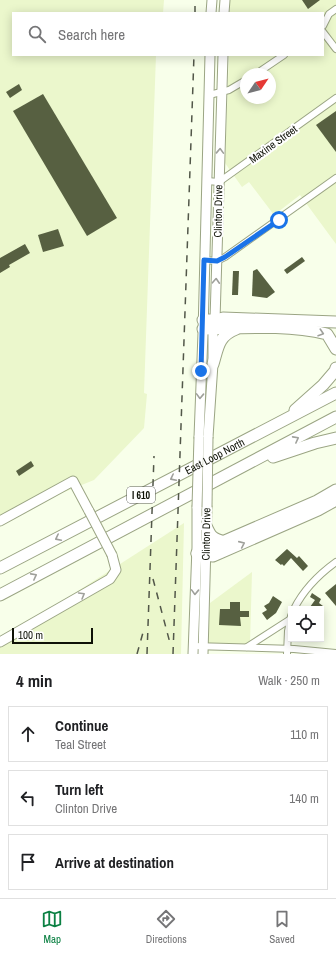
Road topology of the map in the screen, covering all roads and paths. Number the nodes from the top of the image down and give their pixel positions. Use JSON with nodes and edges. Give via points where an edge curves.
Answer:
{"nodes":[{"id":1,"x":212,"y":0,"type":"edge"},
{"id":2,"x":225,"y":0,"type":"edge"},
{"id":3,"x":336,"y":9,"type":"edge"},
{"id":4,"x":211,"y":12,"type":"edge"},
{"id":5,"x":224,"y":12,"type":"edge"},
{"id":6,"x":324,"y":24,"type":"edge"},
{"id":7,"x":324,"y":33,"type":"edge"},
{"id":8,"x":336,"y":49,"type":"edge"},
{"id":9,"x":210,"y":56,"type":"edge"},
{"id":10,"x":223,"y":56,"type":"edge"},
{"id":11,"x":283,"y":56,"type":"edge"},
{"id":12,"x":265,"y":68,"type":"edge"},
{"id":13,"x":240,"y":84,"type":"edge"},
{"id":14,"x":222,"y":92,"type":"junction"},
{"id":15,"x":209,"y":95,"type":"junction"},
{"id":16,"x":336,"y":98,"type":"edge"},
{"id":17,"x":336,"y":178,"type":"edge"},
{"id":18,"x":207,"y":181,"type":"junction"},
{"id":19,"x":219,"y":182,"type":"junction"},
{"id":20,"x":204,"y":260,"type":"junction"},
{"id":21,"x":217,"y":261,"type":"junction"},
{"id":22,"x":336,"y":322,"type":"edge"},
{"id":23,"x":208,"y":324,"type":"junction"},
{"id":24,"x":241,"y":327,"type":"junction"},
{"id":25,"x":336,"y":349,"type":"edge"},
{"id":26,"x":212,"y":364,"type":"junction"},
{"id":27,"x":336,"y":368,"type":"edge"},
{"id":28,"x":336,"y":393,"type":"edge"},
{"id":29,"x":336,"y":417,"type":"edge"},
{"id":30,"x":282,"y":422,"type":"junction"},
{"id":31,"x":203,"y":437,"type":"junction"},
{"id":32,"x":336,"y":438,"type":"edge"},
{"id":33,"x":237,"y":469,"type":"junction"},
{"id":34,"x":336,"y":490,"type":"edge"},
{"id":35,"x":336,"y":500,"type":"edge"},
{"id":36,"x":202,"y":507,"type":"junction"},
{"id":37,"x":0,"y":521,"type":"edge"},
{"id":38,"x":206,"y":526,"type":"junction"},
{"id":39,"x":224,"y":542,"type":"junction"},
{"id":40,"x":203,"y":553,"type":"junction"},
{"id":41,"x":336,"y":562,"type":"edge"},
{"id":42,"x":0,"y":568,"type":"edge"},
{"id":43,"x":0,"y":595,"type":"edge"},
{"id":44,"x":296,"y":606,"type":"edge"},
{"id":45,"x":288,"y":619,"type":"edge"},
{"id":46,"x":0,"y":642,"type":"edge"},
{"id":47,"x":246,"y":648,"type":"junction"},
{"id":48,"x":193,"y":650,"type":"edge"},
{"id":49,"x":203,"y":650,"type":"edge"},
{"id":50,"x":217,"y":651,"type":"edge"},
{"id":51,"x":288,"y":651,"type":"edge"},
{"id":52,"x":336,"y":653,"type":"edge"}],
"edges":[{"from":1,"to":4,"type":"main road"},
{"from":2,"to":5,"type":"main road"},
{"from":3,"to":6,"type":"street","via":[[329,14]]},
{"from":7,"to":8,"type":"street"},
{"from":9,"to":15,"type":"main road","name":"Clinton Drive"},
{"from":10,"to":14,"type":"main road","name":"Clinton Drive"},
{"from":11,"to":12,"type":"street"},
{"from":13,"to":14,"type":"street"},
{"from":14,"to":15,"type":"street"},
{"from":19,"to":14,"type":"main road","name":"Clinton Drive","one_way":true},
{"from":15,"to":18,"type":"main road","name":"Clinton Drive"},
{"from":16,"to":19,"type":"street","name":"Maxine Street"},
{"from":17,"to":21,"type":"street"},
{"from":18,"to":19,"type":"street"},
{"from":18,"to":20,"type":"main road","name":"Clinton Drive"},
{"from":19,"to":21,"type":"main road","name":"Clinton Drive"},
{"from":20,"to":21,"type":"street"},
{"from":20,"to":23,"type":"main road","name":"Clinton Drive"},
{"from":23,"to":21,"type":"main road","name":"Clinton Drive","one_way":true},
{"from":22,"to":23,"type":"highway","via":[[223,318]]},
{"from":23,"to":24,"type":"highway"},
{"from":23,"to":26,"type":"main road","name":"Clinton Drive"},
{"from":23,"to":31,"type":"main road","name":"Clinton Drive","one_way":true},
{"from":24,"to":25,"type":"highway","one_way":true,"via":[[310,330],[327,334]]},
{"from":24,"to":26,"type":"highway","via":[[228,332],[221,339]]},
{"from":26,"to":31,"type":"main road","name":"Clinton Drive"},
{"from":27,"to":30,"type":"highway","via":[[323,385]]},
{"from":28,"to":30,"type":"highway","name":"East Loop North","number":"I 610"},
{"from":33,"to":29,"type":"highway","name":"East Loop North","number":"I 610","one_way":true},
{"from":30,"to":42,"type":"highway","name":"East Loop North","number":"I 610","one_way":true},
{"from":31,"to":36,"type":"main road","name":"Clinton Drive","bridge":true},
{"from":32,"to":33,"type":"highway"},
{"from":43,"to":33,"type":"highway","name":"East Loop North","number":"I 610","one_way":true},
{"from":34,"to":39,"type":"highway"},
{"from":40,"to":35,"type":"highway","one_way":true,"via":[[214,556]]},
{"from":36,"to":38,"type":"main road","name":"Clinton Drive"},
{"from":36,"to":40,"type":"main road","name":"Clinton Drive"},
{"from":46,"to":37,"type":"main road","one_way":true,"bridge":true,"via":[[110,579],[116,570],[112,555],[73,481]]},
{"from":38,"to":39,"type":"highway","via":[[213,538]]},
{"from":38,"to":40,"type":"main road","name":"Clinton Drive"},
{"from":39,"to":40,"type":"highway"},
{"from":40,"to":48,"type":"main road","name":"Clinton Drive","one_way":true},
{"from":40,"to":49,"type":"main road","name":"Clinton Drive"},
{"from":41,"to":44,"type":"street","via":[[305,590]]},
{"from":45,"to":47,"type":"street"},
{"from":47,"to":50,"type":"street"},
{"from":47,"to":51,"type":"street"},
{"from":48,"to":49,"type":"street"},
{"from":49,"to":50,"type":"street"},
{"from":51,"to":52,"type":"street"}]}
